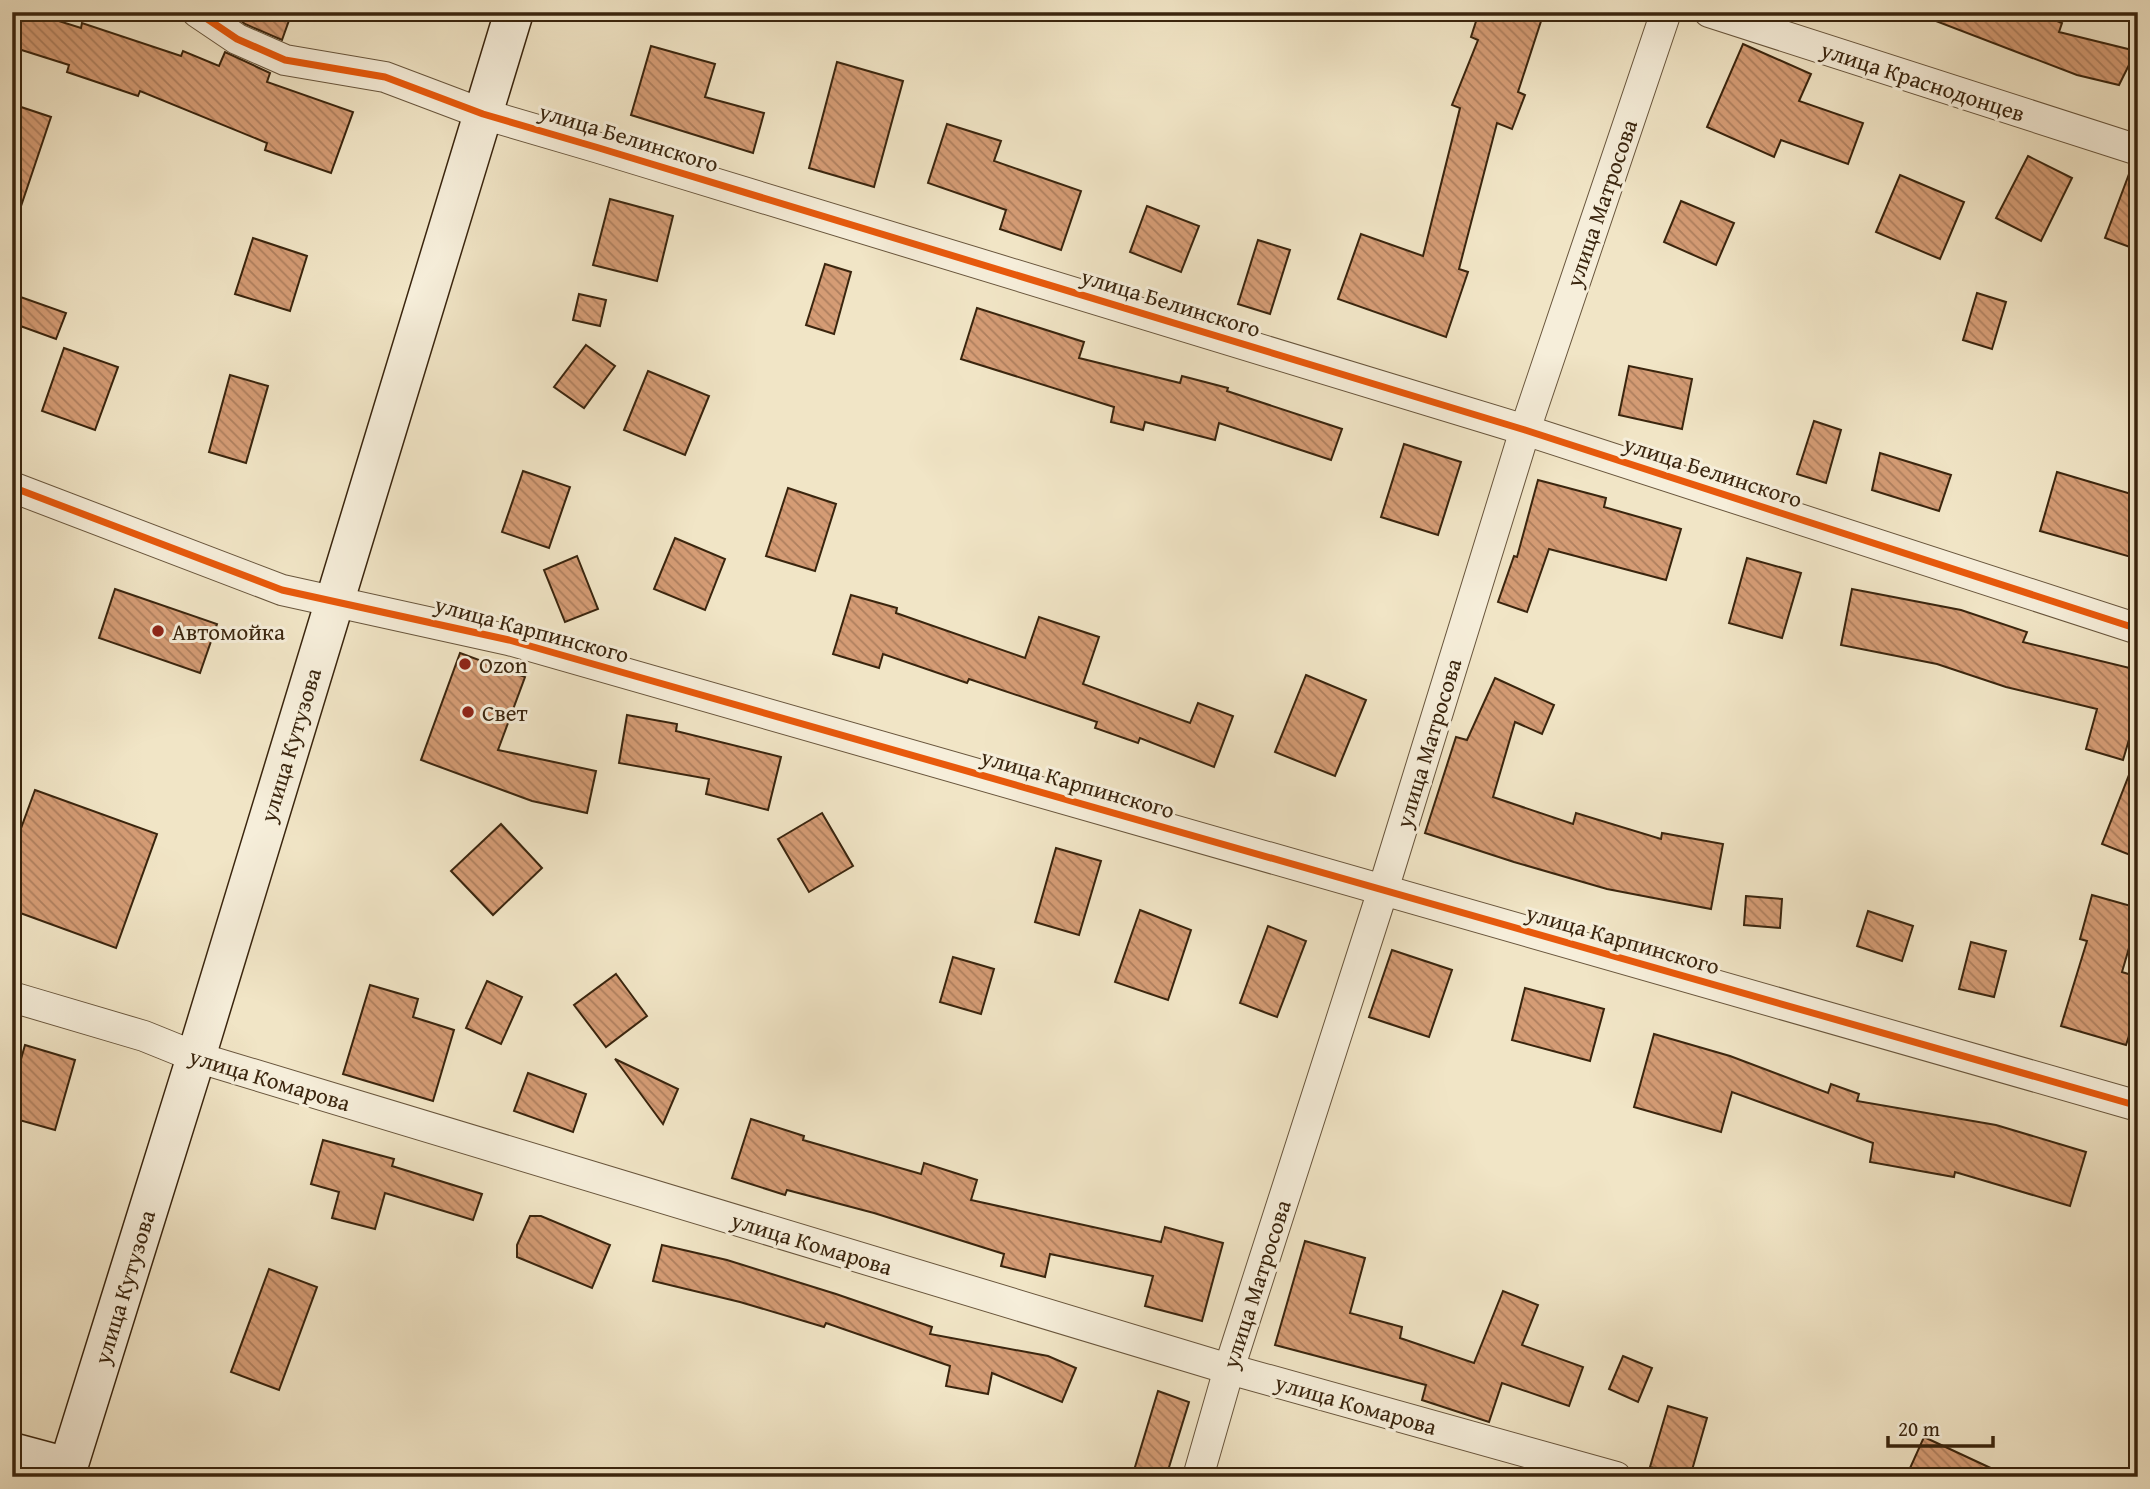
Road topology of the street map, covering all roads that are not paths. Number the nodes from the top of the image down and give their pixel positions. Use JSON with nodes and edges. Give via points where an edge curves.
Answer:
{"nodes":[{"id":1,"x":197,"y":12,"type":"edge"},
{"id":2,"x":514,"y":12,"type":"edge"},
{"id":3,"x":1666,"y":12,"type":"edge"},
{"id":4,"x":1709,"y":12,"type":"edge"},
{"id":5,"x":482,"y":114,"type":"junction"},
{"id":6,"x":2138,"y":150,"type":"edge"},
{"id":7,"x":1525,"y":430,"type":"junction"},
{"id":8,"x":12,"y":487,"type":"edge"},
{"id":9,"x":333,"y":601,"type":"junction"},
{"id":10,"x":2138,"y":629,"type":"edge"},
{"id":11,"x":1383,"y":890,"type":"junction"},
{"id":12,"x":12,"y":997,"type":"edge"},
{"id":13,"x":196,"y":1057,"type":"junction"},
{"id":14,"x":2138,"y":1106,"type":"edge"},
{"id":15,"x":1229,"y":1369,"type":"junction"},
{"id":16,"x":12,"y":1452,"type":"edge"},
{"id":17,"x":66,"y":1472,"type":"edge"},
{"id":18,"x":1198,"y":1477,"type":"edge"},
{"id":19,"x":1616,"y":1477,"type":"edge"}],
"edges":[{"from":1,"to":5,"type":"street","name":"улица Белинского","via":[[237,39],[285,60],[385,77]]},
{"from":2,"to":5,"type":"main road","name":"улица Кутузова"},
{"from":3,"to":7,"type":"street","name":"улица Матросова"},
{"from":4,"to":6,"type":"street","name":"улица Краснодонцев"},
{"from":5,"to":7,"type":"street","name":"улица Белинского"},
{"from":5,"to":9,"type":"main road","name":"улица Кутузова"},
{"from":7,"to":10,"type":"street","name":"улица Белинского"},
{"from":7,"to":11,"type":"street","name":"улица Матросова"},
{"from":8,"to":9,"type":"street","name":"улица Карпинского","via":[[282,590]]},
{"from":9,"to":11,"type":"street","name":"улица Карпинского","via":[[509,640]]},
{"from":9,"to":13,"type":"main road","name":"улица Кутузова"},
{"from":11,"to":14,"type":"street","name":"улица Карпинского"},
{"from":11,"to":15,"type":"street","name":"улица Матросова"},
{"from":12,"to":13,"type":"street","name":"улица Комарова","via":[[144,1036]]},
{"from":13,"to":15,"type":"street","name":"улица Комарова"},
{"from":13,"to":17,"type":"main road","name":"улица Кутузова"},
{"from":15,"to":18,"type":"street","name":"улица Матросова"},
{"from":15,"to":19,"type":"street","name":"улица Комарова"},
{"from":16,"to":17,"type":"main road"}]}
